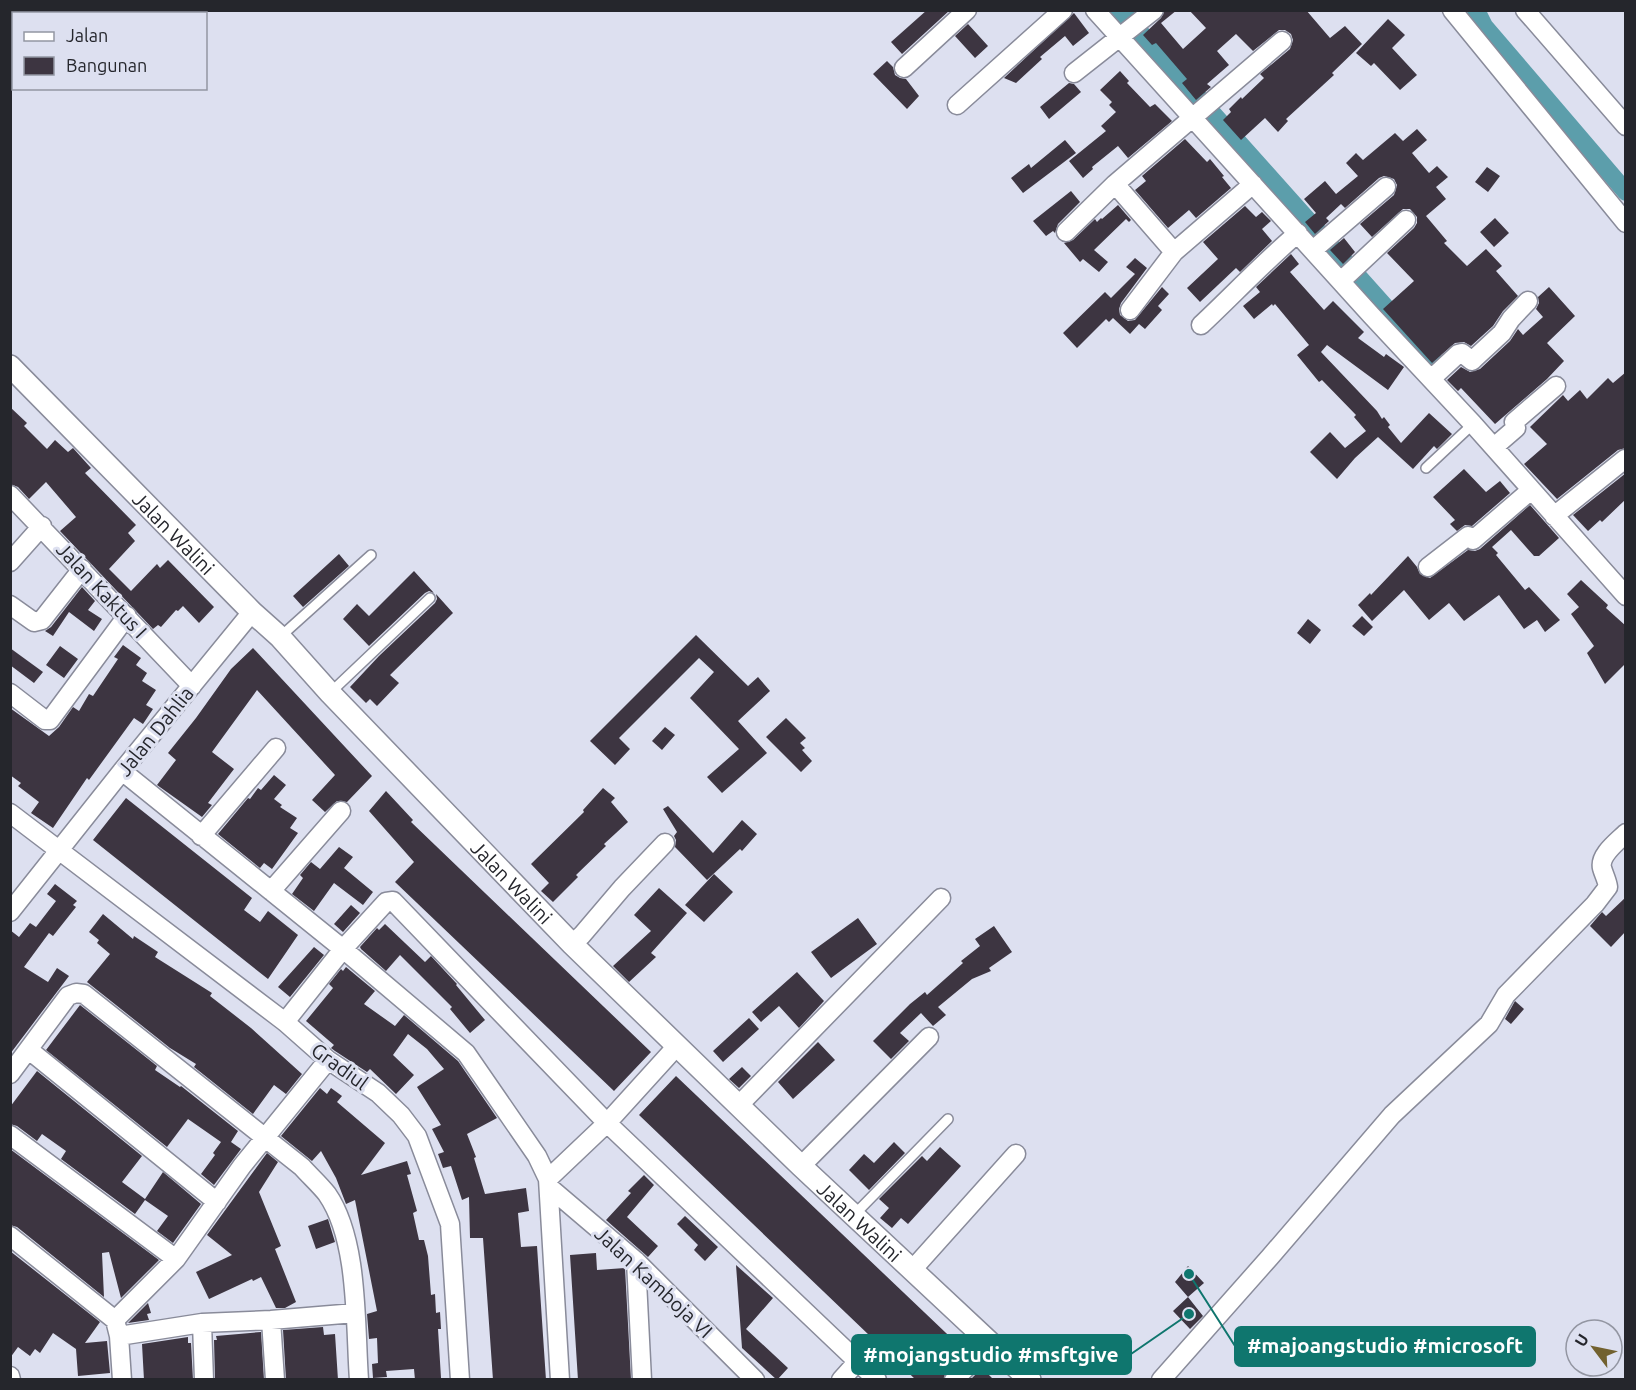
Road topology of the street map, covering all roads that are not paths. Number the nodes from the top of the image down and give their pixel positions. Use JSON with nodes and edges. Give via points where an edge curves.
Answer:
{"nodes":[{"id":1,"x":967,"y":10,"type":"edge"},
{"id":2,"x":1063,"y":10,"type":"edge"},
{"id":3,"x":1095,"y":10,"type":"edge"},
{"id":4,"x":1154,"y":10,"type":"edge"},
{"id":5,"x":1452,"y":10,"type":"edge"},
{"id":6,"x":1525,"y":10,"type":"edge"},
{"id":7,"x":1128,"y":33,"type":"junction"},
{"id":8,"x":1282,"y":41,"type":"dead end"},
{"id":9,"x":904,"y":68,"type":"dead end"},
{"id":10,"x":1074,"y":73,"type":"dead end"},
{"id":11,"x":957,"y":105,"type":"dead end"},
{"id":12,"x":1197,"y":113,"type":"junction"},
{"id":13,"x":1626,"y":126,"type":"edge"},
{"id":14,"x":1115,"y":184,"type":"junction"},
{"id":15,"x":1253,"y":184,"type":"junction"},
{"id":16,"x":1386,"y":187,"type":"dead end"},
{"id":17,"x":1406,"y":220,"type":"dead end"},
{"id":18,"x":1626,"y":223,"type":"edge"},
{"id":19,"x":1066,"y":232,"type":"dead end"},
{"id":20,"x":1298,"y":233,"type":"junction"},
{"id":21,"x":1319,"y":246,"type":"junction"},
{"id":22,"x":1174,"y":252,"type":"junction"},
{"id":23,"x":1346,"y":276,"type":"junction"},
{"id":24,"x":1528,"y":301,"type":"dead end"},
{"id":25,"x":1130,"y":310,"type":"dead end"},
{"id":26,"x":1201,"y":325,"type":"dead end"},
{"id":27,"x":10,"y":366,"type":"edge"},
{"id":28,"x":1435,"y":375,"type":"junction"},
{"id":29,"x":1556,"y":386,"type":"dead end"},
{"id":30,"x":1473,"y":424,"type":"junction"},
{"id":31,"x":1497,"y":444,"type":"junction"},
{"id":32,"x":1625,"y":459,"type":"edge"},
{"id":33,"x":1426,"y":468,"type":"dead end"},
{"id":34,"x":1531,"y":490,"type":"junction"},
{"id":35,"x":10,"y":495,"type":"edge"},
{"id":36,"x":1558,"y":511,"type":"junction"},
{"id":37,"x":42,"y":526,"type":"junction"},
{"id":38,"x":371,"y":555,"type":"dead end"},
{"id":39,"x":10,"y":562,"type":"edge"},
{"id":40,"x":1428,"y":567,"type":"dead end"},
{"id":41,"x":82,"y":569,"type":"junction"},
{"id":42,"x":1626,"y":596,"type":"edge"},
{"id":43,"x":430,"y":598,"type":"dead end"},
{"id":44,"x":10,"y":605,"type":"edge"},
{"id":45,"x":252,"y":612,"type":"junction"},
{"id":46,"x":127,"y":616,"type":"junction"},
{"id":47,"x":280,"y":637,"type":"junction"},
{"id":48,"x":192,"y":686,"type":"junction"},
{"id":49,"x":10,"y":693,"type":"edge"},
{"id":50,"x":330,"y":693,"type":"junction"},
{"id":51,"x":276,"y":748,"type":"dead end"},
{"id":52,"x":122,"y":771,"type":"junction"},
{"id":53,"x":341,"y":811,"type":"dead end"},
{"id":54,"x":10,"y":813,"type":"edge"},
{"id":55,"x":1626,"y":833,"type":"edge"},
{"id":56,"x":201,"y":836,"type":"junction"},
{"id":57,"x":665,"y":843,"type":"dead end"},
{"id":58,"x":60,"y":850,"type":"junction"},
{"id":59,"x":271,"y":891,"type":"junction"},
{"id":60,"x":941,"y":898,"type":"dead end"},
{"id":61,"x":10,"y":912,"type":"edge"},
{"id":62,"x":572,"y":944,"type":"junction"},
{"id":63,"x":343,"y":949,"type":"junction"},
{"id":64,"x":285,"y":1022,"type":"junction"},
{"id":65,"x":929,"y":1037,"type":"dead end"},
{"id":66,"x":676,"y":1047,"type":"junction"},
{"id":67,"x":29,"y":1050,"type":"junction"},
{"id":68,"x":328,"y":1060,"type":"junction"},
{"id":69,"x":10,"y":1074,"type":"edge"},
{"id":70,"x":738,"y":1106,"type":"junction"},
{"id":71,"x":948,"y":1119,"type":"dead end"},
{"id":72,"x":608,"y":1123,"type":"junction"},
{"id":73,"x":10,"y":1135,"type":"edge"},
{"id":74,"x":264,"y":1137,"type":"junction"},
{"id":75,"x":1016,"y":1154,"type":"dead end"},
{"id":76,"x":801,"y":1166,"type":"junction"},
{"id":77,"x":549,"y":1183,"type":"junction"},
{"id":78,"x":217,"y":1202,"type":"junction"},
{"id":79,"x":854,"y":1215,"type":"junction"},
{"id":80,"x":10,"y":1236,"type":"edge"},
{"id":81,"x":176,"y":1259,"type":"junction"},
{"id":82,"x":636,"y":1261,"type":"junction"},
{"id":83,"x":912,"y":1270,"type":"junction"},
{"id":84,"x":355,"y":1313,"type":"junction"},
{"id":85,"x":271,"y":1320,"type":"junction"},
{"id":86,"x":202,"y":1323,"type":"junction"},
{"id":87,"x":117,"y":1328,"type":"junction"},
{"id":88,"x":991,"y":1342,"type":"junction"},
{"id":89,"x":858,"y":1361,"type":"junction"},
{"id":90,"x":747,"y":1377,"type":"edge"},
{"id":91,"x":122,"y":1380,"type":"edge"},
{"id":92,"x":204,"y":1380,"type":"edge"},
{"id":93,"x":275,"y":1380,"type":"edge"},
{"id":94,"x":359,"y":1380,"type":"edge"},
{"id":95,"x":460,"y":1380,"type":"edge"},
{"id":96,"x":560,"y":1380,"type":"edge"},
{"id":97,"x":642,"y":1380,"type":"edge"},
{"id":98,"x":841,"y":1380,"type":"edge"},
{"id":99,"x":877,"y":1380,"type":"edge"},
{"id":100,"x":954,"y":1380,"type":"edge"},
{"id":101,"x":1030,"y":1380,"type":"edge"},
{"id":102,"x":1161,"y":1380,"type":"edge"}],
"edges":[{"from":1,"to":9,"type":"street"},
{"from":2,"to":11,"type":"street"},
{"from":3,"to":7,"type":"street"},
{"from":4,"to":7,"type":"street"},
{"from":5,"to":18,"type":"street"},
{"from":6,"to":13,"type":"street"},
{"from":7,"to":10,"type":"street"},
{"from":7,"to":12,"type":"street"},
{"from":8,"to":12,"type":"street"},
{"from":12,"to":14,"type":"street"},
{"from":12,"to":15,"type":"street"},
{"from":14,"to":19,"type":"street"},
{"from":14,"to":22,"type":"street"},
{"from":15,"to":20,"type":"street"},
{"from":15,"to":22,"type":"street"},
{"from":16,"to":21,"type":"street"},
{"from":17,"to":23,"type":"street"},
{"from":20,"to":21,"type":"street"},
{"from":20,"to":26,"type":"street"},
{"from":21,"to":23,"type":"street"},
{"from":22,"to":25,"type":"street"},
{"from":23,"to":28,"type":"street"},
{"from":24,"to":28,"type":"street","via":[[1503,333],[1472,361],[1458,354]]},
{"from":27,"to":45,"type":"street","name":"Jalan Walini"},
{"from":28,"to":30,"type":"street"},
{"from":29,"to":31,"type":"street","via":[[1514,422],[1516,428]]},
{"from":30,"to":31,"type":"street"},
{"from":30,"to":33,"type":"lane"},
{"from":31,"to":34,"type":"street"},
{"from":32,"to":36,"type":"street"},
{"from":34,"to":36,"type":"street"},
{"from":34,"to":40,"type":"street","via":[[1473,540],[1468,536]]},
{"from":35,"to":37,"type":"street","name":"Jalan Kaktus I"},
{"from":36,"to":42,"type":"street"},
{"from":37,"to":39,"type":"street"},
{"from":37,"to":41,"type":"street","name":"Jalan Kaktus I"},
{"from":38,"to":47,"type":"lane"},
{"from":41,"to":44,"type":"street","via":[[42,620],[34,621]]},
{"from":41,"to":46,"type":"street","name":"Jalan Kaktus I"},
{"from":43,"to":50,"type":"lane"},
{"from":45,"to":47,"type":"street","name":"Jalan Walini"},
{"from":45,"to":48,"type":"street","name":"Jalan Dahlia"},
{"from":46,"to":48,"type":"street","name":"Jalan Kaktus I"},
{"from":46,"to":49,"type":"street","via":[[50,720]]},
{"from":47,"to":50,"type":"street","name":"Jalan Walini"},
{"from":48,"to":52,"type":"street","name":"Jalan Dahlia"},
{"from":50,"to":62,"type":"street","name":"Jalan Walini"},
{"from":51,"to":56,"type":"street"},
{"from":52,"to":56,"type":"street"},
{"from":52,"to":58,"type":"street","name":"Jalan Dahlia"},
{"from":53,"to":59,"type":"street"},
{"from":54,"to":58,"type":"street","name":"Gradiul"},
{"from":55,"to":102,"type":"street","via":[[1605,854],[1602,867],[1608,887],[1595,904],[1506,995],[1489,1024],[1392,1115]]},
{"from":56,"to":59,"type":"street"},
{"from":57,"to":62,"type":"street"},
{"from":58,"to":61,"type":"street","name":"Jalan Dahlia"},
{"from":58,"to":64,"type":"street","name":"Gradiul"},
{"from":59,"to":63,"type":"street"},
{"from":60,"to":70,"type":"street"},
{"from":62,"to":66,"type":"street","name":"Jalan Walini"},
{"from":63,"to":64,"type":"street"},
{"from":63,"to":72,"type":"street","via":[[386,902],[393,901]]},
{"from":63,"to":77,"type":"street","via":[[466,1053],[537,1156]]},
{"from":64,"to":68,"type":"street","name":"Gradiul"},
{"from":65,"to":76,"type":"street"},
{"from":66,"to":70,"type":"street","name":"Jalan Walini"},
{"from":66,"to":72,"type":"street"},
{"from":67,"to":69,"type":"street"},
{"from":67,"to":74,"type":"street","via":[[68,996],[84,994]]},
{"from":67,"to":78,"type":"street"},
{"from":68,"to":74,"type":"street"},
{"from":68,"to":95,"type":"street","name":"Gradiul","via":[[378,1093],[417,1136],[450,1224]]},
{"from":70,"to":76,"type":"street","name":"Jalan Walini"},
{"from":71,"to":79,"type":"lane"},
{"from":72,"to":77,"type":"street"},
{"from":72,"to":89,"type":"street"},
{"from":73,"to":81,"type":"street"},
{"from":74,"to":78,"type":"street"},
{"from":74,"to":84,"type":"street","via":[[302,1167],[327,1194],[347,1246]]},
{"from":75,"to":83,"type":"street"},
{"from":76,"to":79,"type":"street","name":"Jalan Walini"},
{"from":77,"to":82,"type":"street","name":"Jalan Kamboja VI"},
{"from":77,"to":96,"type":"street"},
{"from":78,"to":81,"type":"street"},
{"from":79,"to":83,"type":"street","name":"Jalan Walini"},
{"from":80,"to":87,"type":"street"},
{"from":81,"to":87,"type":"street"},
{"from":82,"to":90,"type":"street","name":"Jalan Kamboja VI"},
{"from":82,"to":97,"type":"street"},
{"from":83,"to":88,"type":"street","name":"Jalan Walini"},
{"from":84,"to":85,"type":"street"},
{"from":84,"to":94,"type":"street"},
{"from":85,"to":86,"type":"street"},
{"from":85,"to":93,"type":"street"},
{"from":86,"to":87,"type":"street"},
{"from":86,"to":92,"type":"street"},
{"from":87,"to":91,"type":"street"},
{"from":88,"to":100,"type":"street"},
{"from":88,"to":101,"type":"street","name":"Jalan Walini"},
{"from":89,"to":98,"type":"street"},
{"from":89,"to":99,"type":"street"}]}
